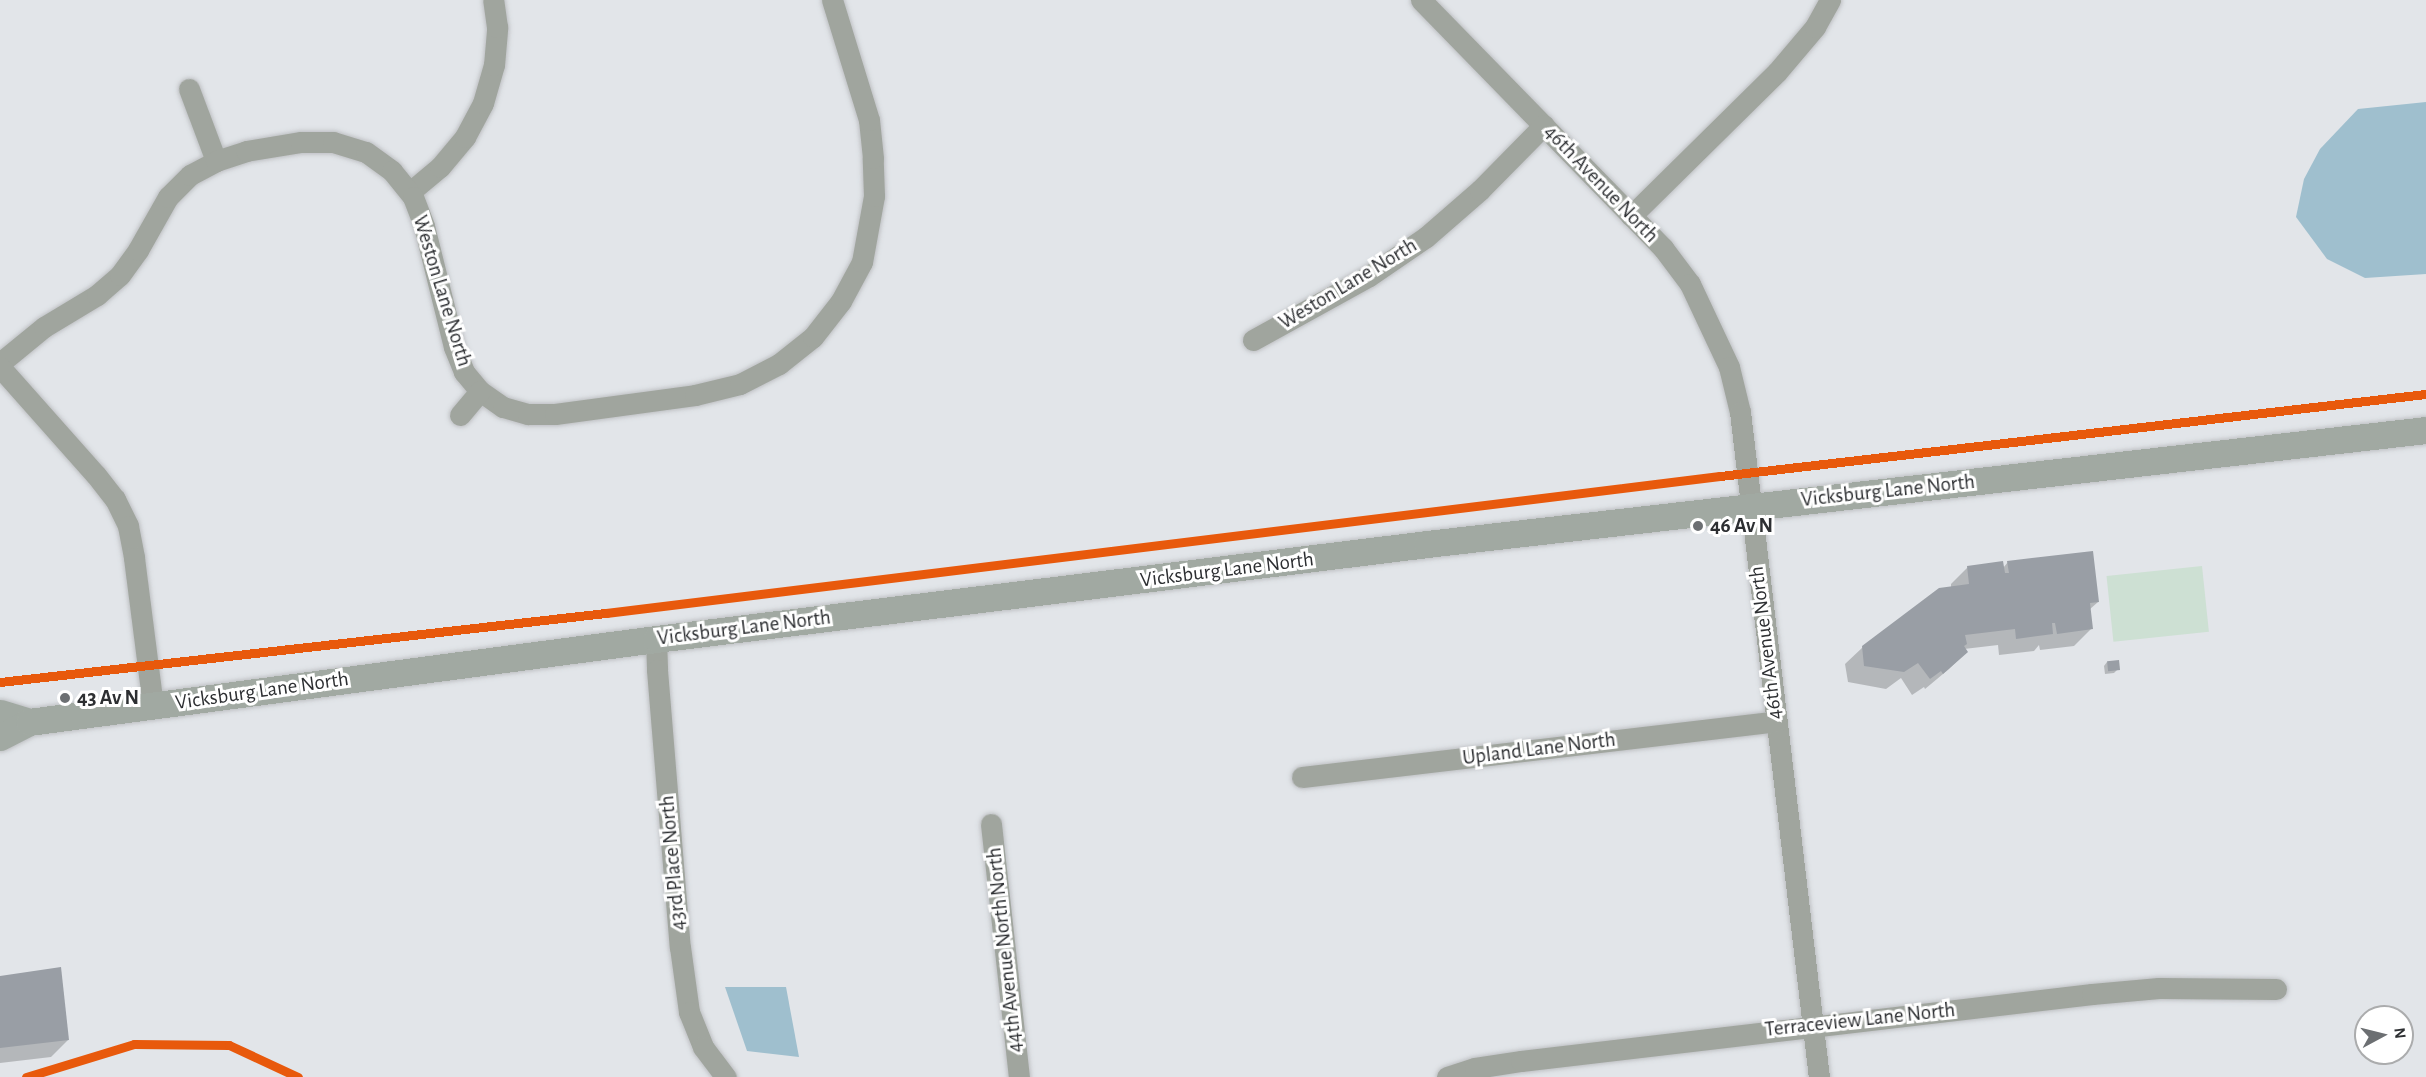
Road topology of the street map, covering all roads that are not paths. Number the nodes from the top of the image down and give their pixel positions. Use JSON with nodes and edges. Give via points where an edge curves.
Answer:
{"nodes":[{"id":1,"x":493,"y":0,"type":"edge"},
{"id":2,"x":832,"y":0,"type":"edge"},
{"id":3,"x":1421,"y":0,"type":"edge"},
{"id":4,"x":1830,"y":0,"type":"edge"},
{"id":5,"x":189,"y":89,"type":"dead end"},
{"id":6,"x":1544,"y":125,"type":"junction"},
{"id":7,"x":216,"y":160,"type":"junction"},
{"id":8,"x":410,"y":192,"type":"junction"},
{"id":9,"x":1631,"y":216,"type":"junction"},
{"id":10,"x":1253,"y":340,"type":"dead end"},
{"id":11,"x":0,"y":363,"type":"edge"},
{"id":12,"x":0,"y":367,"type":"edge"},
{"id":13,"x":480,"y":391,"type":"junction"},
{"id":14,"x":460,"y":415,"type":"dead end"},
{"id":15,"x":2426,"y":430,"type":"edge"},
{"id":16,"x":1750,"y":507,"type":"junction"},
{"id":17,"x":656,"y":639,"type":"junction"},
{"id":18,"x":153,"y":706,"type":"junction"},
{"id":19,"x":0,"y":713,"type":"edge"},
{"id":20,"x":1776,"y":721,"type":"junction"},
{"id":21,"x":29,"y":722,"type":"junction"},
{"id":22,"x":0,"y":737,"type":"edge"},
{"id":23,"x":1302,"y":777,"type":"dead end"},
{"id":24,"x":991,"y":824,"type":"dead end"},
{"id":25,"x":2276,"y":989,"type":"dead end"},
{"id":26,"x":1813,"y":1026,"type":"junction"},
{"id":27,"x":726,"y":1077,"type":"edge"},
{"id":28,"x":1019,"y":1077,"type":"edge"},
{"id":29,"x":1447,"y":1077,"type":"edge"},
{"id":30,"x":1819,"y":1077,"type":"edge"}],
"edges":[{"from":1,"to":8,"type":"street","via":[[497,27],[483,103],[465,138],[440,167]]},
{"from":2,"to":13,"type":"street","name":"Weston Lane North","via":[[866,111],[874,196],[862,262],[841,301],[813,337],[779,364],[740,384],[696,395],[555,414],[528,414],[503,407]]},
{"from":3,"to":6,"type":"street","name":"46th Avenue North"},
{"from":4,"to":9,"type":"street","via":[[1815,27],[1777,72]]},
{"from":5,"to":7,"type":"street"},
{"from":6,"to":9,"type":"street","name":"46th Avenue North"},
{"from":6,"to":10,"type":"street","name":"Weston Lane North","via":[[1480,190],[1426,237],[1369,276]]},
{"from":7,"to":8,"type":"street","name":"Weston Lane North","via":[[290,144],[333,142],[366,152],[392,171]]},
{"from":7,"to":11,"type":"street","name":"Weston Lane North","via":[[190,175],[168,197],[120,275],[97,295],[44,327]]},
{"from":8,"to":13,"type":"street","name":"Weston Lane North","via":[[424,226],[454,347],[464,372]]},
{"from":9,"to":16,"type":"street","name":"46th Avenue North","via":[[1663,248],[1690,284],[1725,357],[1740,412]]},
{"from":12,"to":18,"type":"street","via":[[96,475],[115,499],[128,526]]},
{"from":13,"to":14,"type":"street"},
{"from":15,"to":16,"type":"main road","name":"Vicksburg Lane North"},
{"from":16,"to":17,"type":"main road","name":"Vicksburg Lane North"},
{"from":16,"to":20,"type":"street","name":"46th Avenue North"},
{"from":17,"to":18,"type":"main road","name":"Vicksburg Lane North"},
{"from":17,"to":27,"type":"street","name":"43rd Place North","via":[[678,924],[689,1012],[703,1047]]},
{"from":18,"to":21,"type":"main road","name":"Vicksburg Lane North"},
{"from":19,"to":21,"type":"main road","name":"Vicksburg Lane North"},
{"from":20,"to":23,"type":"street","name":"Upland Lane North"},
{"from":20,"to":26,"type":"street","name":"46th Avenue North"},
{"from":21,"to":22,"type":"main road","name":"Vicksburg Lane North"},
{"from":24,"to":28,"type":"street","name":"44th Avenue North North"},
{"from":25,"to":26,"type":"street","name":"Terraceview Lane North","via":[[2159,988]]},
{"from":26,"to":29,"type":"street","name":"Terraceview Lane North","via":[[1521,1061]]},
{"from":26,"to":30,"type":"street","name":"46th Avenue North"}]}
